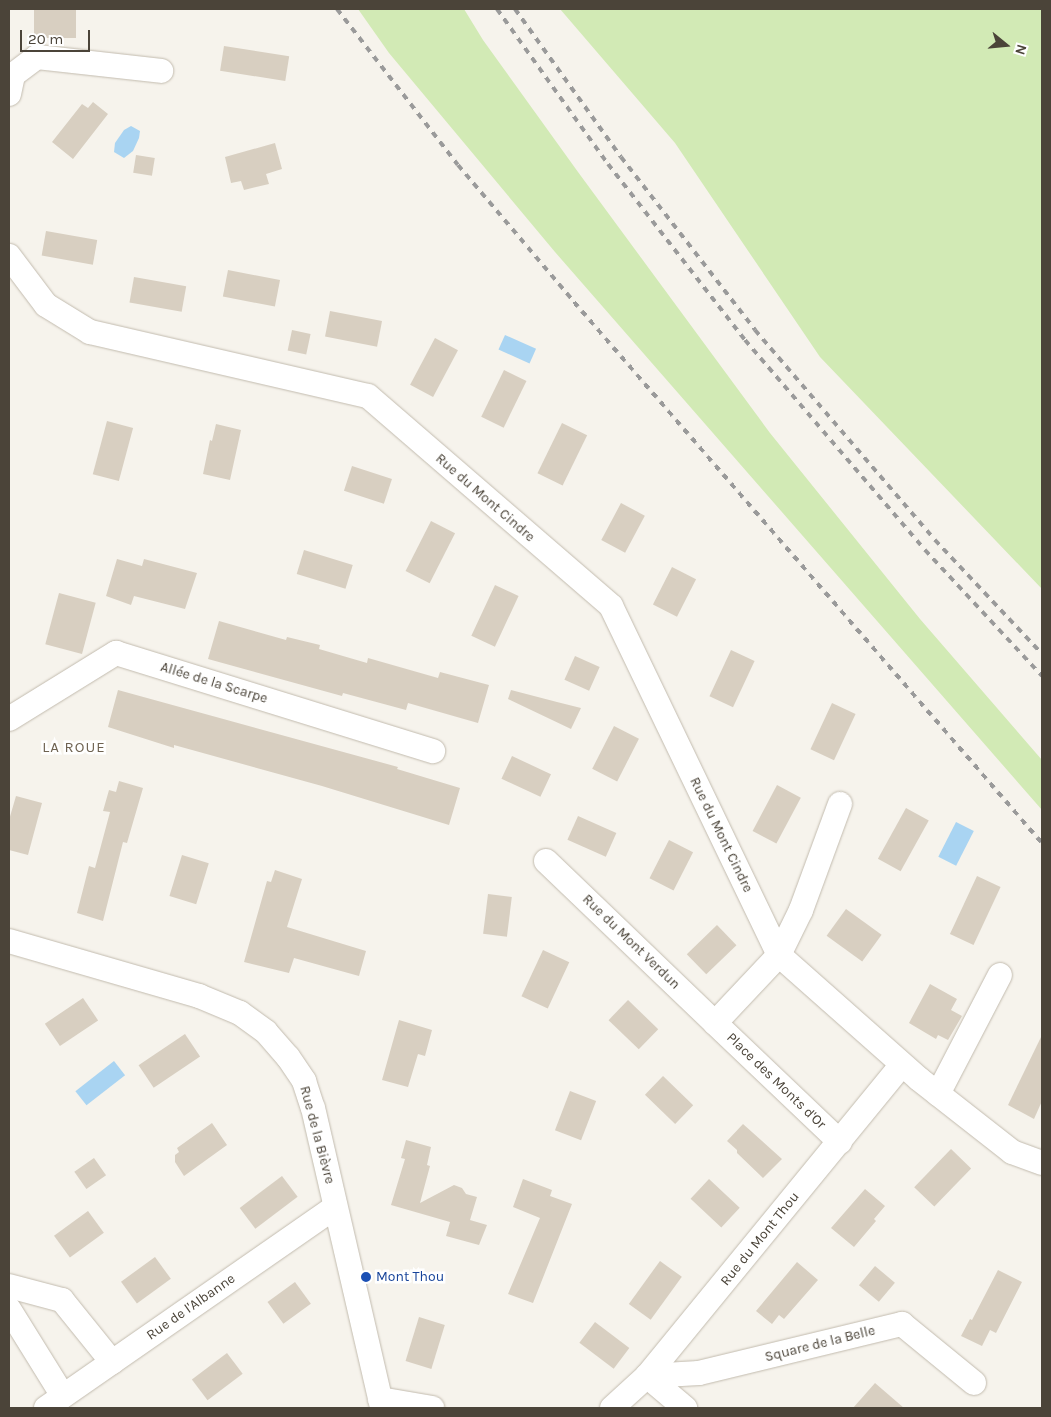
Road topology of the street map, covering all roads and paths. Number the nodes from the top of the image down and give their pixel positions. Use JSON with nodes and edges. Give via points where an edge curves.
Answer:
{"nodes":[{"id":1,"x":161,"y":70,"type":"dead end"},
{"id":2,"x":9,"y":94,"type":"edge"},
{"id":3,"x":9,"y":256,"type":"edge"},
{"id":4,"x":9,"y":719,"type":"edge"},
{"id":5,"x":433,"y":751,"type":"dead end"},
{"id":6,"x":840,"y":804,"type":"dead end"},
{"id":7,"x":546,"y":861,"type":"dead end"},
{"id":8,"x":9,"y":941,"type":"edge"},
{"id":9,"x":779,"y":955,"type":"junction"},
{"id":10,"x":1000,"y":975,"type":"dead end"},
{"id":11,"x":715,"y":1023,"type":"junction"},
{"id":12,"x":902,"y":1065,"type":"junction"},
{"id":13,"x":938,"y":1094,"type":"junction"},
{"id":14,"x":840,"y":1142,"type":"junction"},
{"id":15,"x":1042,"y":1163,"type":"edge"},
{"id":16,"x":335,"y":1207,"type":"junction"},
{"id":17,"x":9,"y":1286,"type":"edge"},
{"id":18,"x":9,"y":1309,"type":"edge"},
{"id":19,"x":112,"y":1362,"type":"junction"},
{"id":20,"x":647,"y":1376,"type":"junction"},
{"id":21,"x":974,"y":1383,"type":"dead end"},
{"id":22,"x":55,"y":1402,"type":"edge"},
{"id":23,"x":381,"y":1404,"type":"edge"},
{"id":24,"x":432,"y":1408,"type":"edge"},
{"id":25,"x":612,"y":1408,"type":"edge"},
{"id":26,"x":685,"y":1408,"type":"edge"}],
"edges":[{"from":1,"to":2,"type":"street","via":[[37,57],[13,76]]},
{"from":3,"to":9,"type":"street","name":"Rue du Mont Cindre","via":[[46,305],[90,332],[368,396],[611,606]]},
{"from":4,"to":5,"type":"street","name":"Allée de la Scarpe","via":[[116,653]]},
{"from":6,"to":9,"type":"street","via":[[801,910]]},
{"from":7,"to":11,"type":"street","name":"Rue du Mont Verdun"},
{"from":8,"to":16,"type":"street","name":"Rue de la Bièvre","via":[[199,996],[240,1013],[266,1032],[304,1081]]},
{"from":9,"to":11,"type":"street","name":"Place des Monts d'Or"},
{"from":9,"to":12,"type":"street","name":"Rue du Mont Cindre"},
{"from":10,"to":13,"type":"street"},
{"from":11,"to":14,"type":"street","name":"Place des Monts d'Or"},
{"from":12,"to":13,"type":"street","name":"Rue du Mont Cindre"},
{"from":12,"to":14,"type":"street","name":"Rue du Mont Thou"},
{"from":13,"to":15,"type":"street","name":"Rue du Mont Cindre","via":[[1012,1152]]},
{"from":14,"to":20,"type":"street","name":"Rue du Mont Thou"},
{"from":16,"to":19,"type":"street","name":"Rue de l'Albanne"},
{"from":16,"to":23,"type":"street","name":"Rue de la Bièvre"},
{"from":17,"to":19,"type":"street","via":[[62,1300]]},
{"from":18,"to":22,"type":"street"},
{"from":19,"to":22,"type":"street","name":"Rue de l'Albanne"},
{"from":20,"to":21,"type":"street","name":"Square de la Belle","via":[[699,1373],[902,1324]]},
{"from":20,"to":25,"type":"street","name":"Rue du Mont Thou"},
{"from":20,"to":26,"type":"street"},
{"from":23,"to":24,"type":"street"}]}
